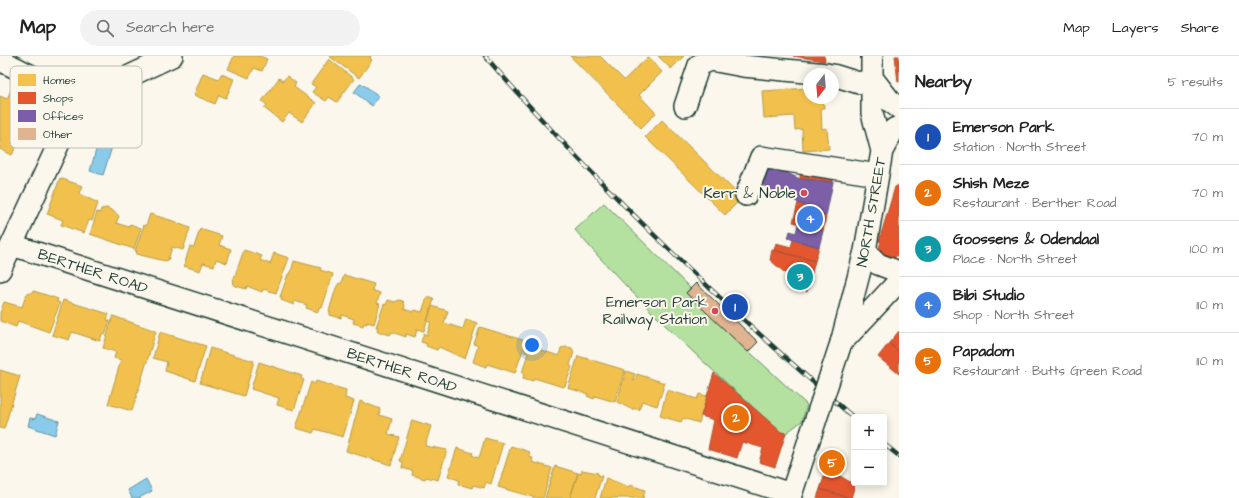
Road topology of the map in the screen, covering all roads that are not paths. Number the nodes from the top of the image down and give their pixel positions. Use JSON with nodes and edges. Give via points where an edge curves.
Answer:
{"nodes":[{"id":1,"x":172,"y":56,"type":"edge"},
{"id":2,"x":872,"y":56,"type":"edge"},
{"id":3,"x":0,"y":60,"type":"edge"},
{"id":4,"x":12,"y":66,"type":"edge"},
{"id":5,"x":142,"y":70,"type":"edge"},
{"id":6,"x":803,"y":72,"type":"edge"},
{"id":7,"x":839,"y":77,"type":"edge"},
{"id":8,"x":873,"y":79,"type":"junction"},
{"id":9,"x":685,"y":106,"type":"dead end"},
{"id":10,"x":899,"y":108,"type":"edge"},
{"id":11,"x":899,"y":127,"type":"edge"},
{"id":12,"x":57,"y":148,"type":"edge"},
{"id":13,"x":882,"y":151,"type":"junction"},
{"id":14,"x":878,"y":175,"type":"junction"},
{"id":15,"x":746,"y":195,"type":"dead end"},
{"id":16,"x":12,"y":246,"type":"junction"},
{"id":17,"x":865,"y":251,"type":"junction"},
{"id":18,"x":0,"y":270,"type":"edge"},
{"id":19,"x":899,"y":272,"type":"edge"},
{"id":20,"x":899,"y":281,"type":"edge"},
{"id":21,"x":841,"y":343,"type":"junction"},
{"id":22,"x":791,"y":496,"type":"edge"}],
"edges":[{"from":1,"to":5,"type":"street"},
{"from":2,"to":8,"type":"street","name":"NORTH STREET"},
{"from":3,"to":4,"type":"street"},
{"from":6,"to":9,"type":"street","via":[[711,60],[699,65]]},
{"from":7,"to":8,"type":"street","via":[[859,83]]},
{"from":8,"to":10,"type":"street"},
{"from":8,"to":13,"type":"street","name":"NORTH STREET","via":[[872,114]]},
{"from":11,"to":13,"type":"street","via":[[894,129]]},
{"from":12,"to":16,"type":"street"},
{"from":13,"to":14,"type":"street","name":"NORTH STREET"},
{"from":14,"to":15,"type":"street","via":[[761,157]]},
{"from":14,"to":17,"type":"street","name":"NORTH STREET"},
{"from":16,"to":18,"type":"street"},
{"from":16,"to":22,"type":"street","name":"BERTHER ROAD"},
{"from":17,"to":19,"type":"street","via":[[878,264]]},
{"from":17,"to":21,"type":"street","name":"NORTH STREET"},
{"from":20,"to":21,"type":"street"},
{"from":21,"to":22,"type":"street","name":"NORTH STREET","bridge":true}]}
